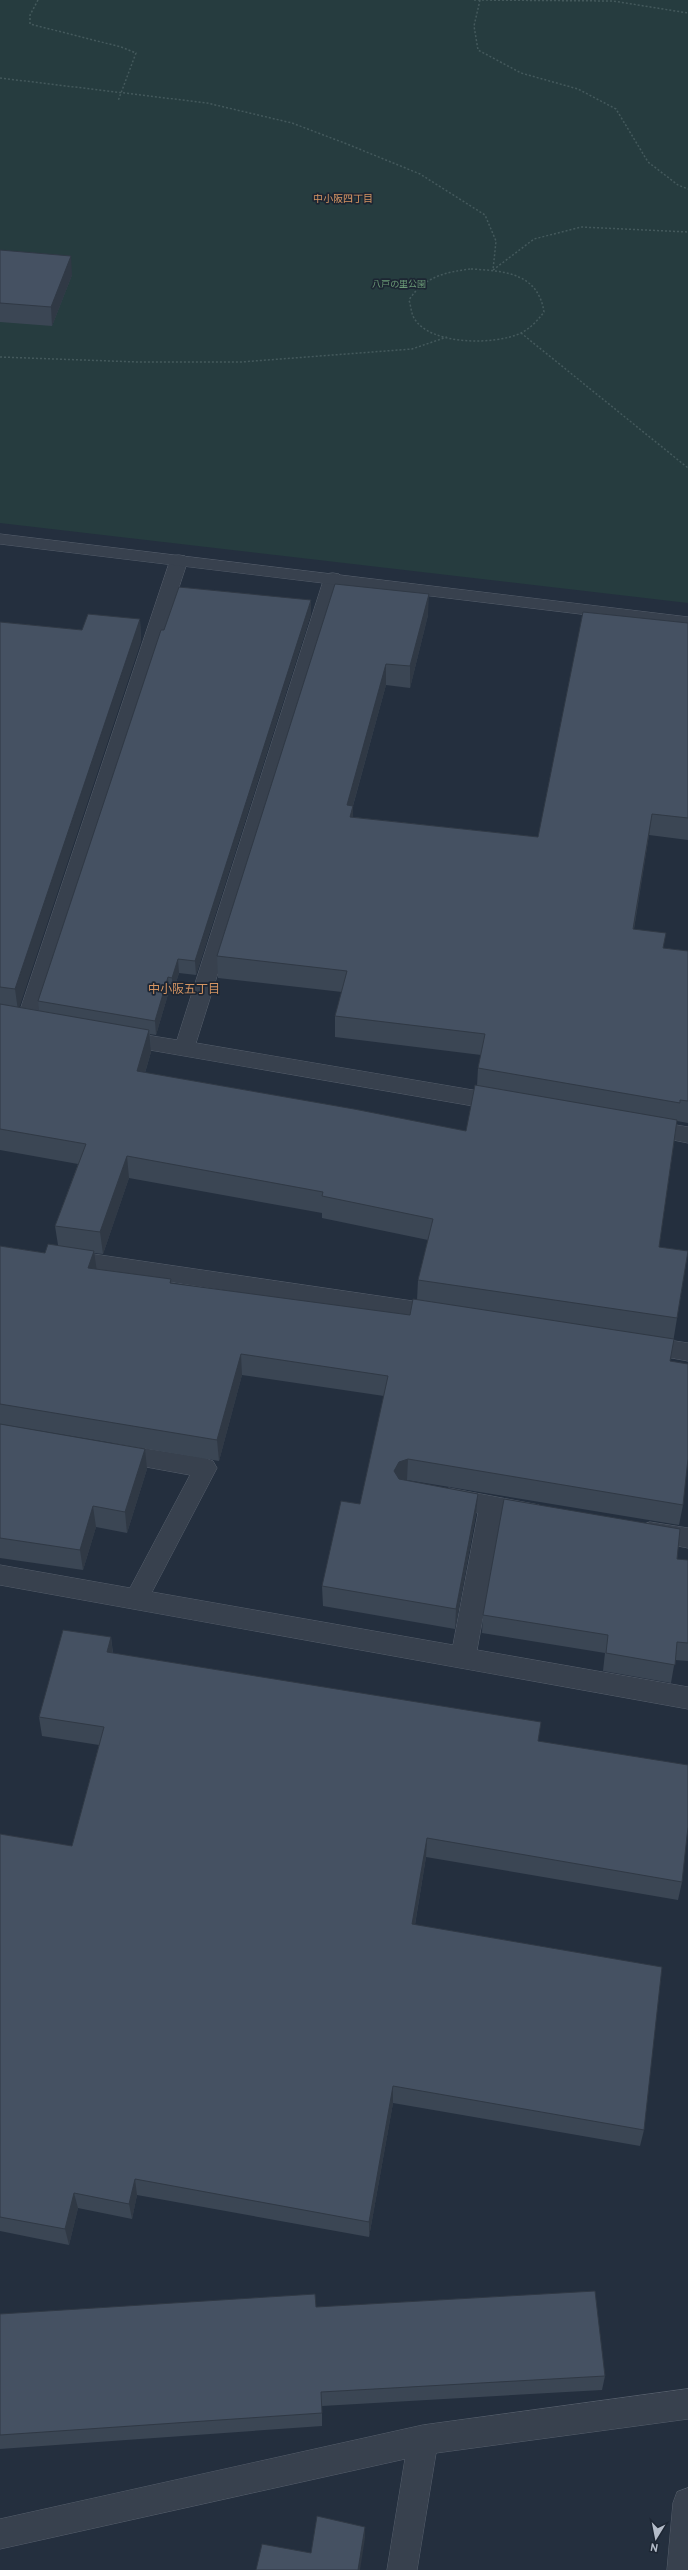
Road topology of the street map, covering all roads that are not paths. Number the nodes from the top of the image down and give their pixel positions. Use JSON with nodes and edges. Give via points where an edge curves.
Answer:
{"nodes":[{"id":1,"x":0,"y":539,"type":"edge"},
{"id":2,"x":179,"y":560,"type":"junction"},
{"id":3,"x":333,"y":578,"type":"junction"},
{"id":4,"x":688,"y":622,"type":"edge"},
{"id":5,"x":49,"y":1026,"type":"edge"},
{"id":6,"x":102,"y":1035,"type":"edge"},
{"id":7,"x":184,"y":1049,"type":"junction"},
{"id":8,"x":523,"y":1107,"type":"edge"},
{"id":9,"x":625,"y":1124,"type":"edge"},
{"id":10,"x":688,"y":1135,"type":"edge"},
{"id":11,"x":47,"y":1255,"type":"edge"},
{"id":12,"x":459,"y":1317,"type":"edge"},
{"id":13,"x":625,"y":1342,"type":"edge"},
{"id":14,"x":688,"y":1352,"type":"edge"},
{"id":15,"x":94,"y":1449,"type":"edge"},
{"id":16,"x":430,"y":1495,"type":"edge"},
{"id":17,"x":491,"y":1505,"type":"junction"},
{"id":18,"x":554,"y":1516,"type":"edge"},
{"id":19,"x":625,"y":1528,"type":"edge"},
{"id":20,"x":688,"y":1538,"type":"edge"},
{"id":21,"x":0,"y":1575,"type":"edge"},
{"id":22,"x":136,"y":1600,"type":"junction"},
{"id":23,"x":463,"y":1657,"type":"junction"},
{"id":24,"x":688,"y":1698,"type":"edge"},
{"id":25,"x":688,"y":2404,"type":"edge"},
{"id":26,"x":423,"y":2440,"type":"junction"},
{"id":27,"x":688,"y":2503,"type":"edge"},
{"id":28,"x":0,"y":2534,"type":"edge"},
{"id":29,"x":402,"y":2570,"type":"edge"},
{"id":30,"x":682,"y":2570,"type":"edge"}],
"edges":[{"from":1,"to":2,"type":"street"},
{"from":2,"to":3,"type":"street"},
{"from":2,"to":5,"type":"street","via":[[16,1020]]},
{"from":3,"to":4,"type":"street"},
{"from":3,"to":7,"type":"street"},
{"from":6,"to":7,"type":"street"},
{"from":7,"to":8,"type":"street"},
{"from":9,"to":10,"type":"street"},
{"from":11,"to":12,"type":"street"},
{"from":13,"to":14,"type":"street"},
{"from":15,"to":22,"type":"street","via":[[205,1468]]},
{"from":16,"to":17,"type":"street"},
{"from":17,"to":18,"type":"street"},
{"from":17,"to":23,"type":"street"},
{"from":19,"to":20,"type":"street"},
{"from":21,"to":22,"type":"street"},
{"from":22,"to":23,"type":"street"},
{"from":23,"to":24,"type":"street"},
{"from":25,"to":26,"type":"street"},
{"from":26,"to":28,"type":"street"},
{"from":26,"to":29,"type":"street"},
{"from":27,"to":30,"type":"street"}]}
